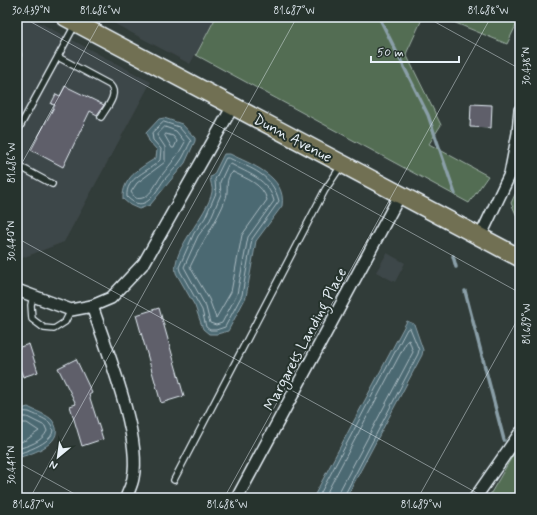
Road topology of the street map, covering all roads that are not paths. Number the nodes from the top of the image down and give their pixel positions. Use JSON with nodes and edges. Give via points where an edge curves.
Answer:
{"nodes":[{"id":1,"x":71,"y":20,"type":"edge"},
{"id":2,"x":17,"y":55,"type":"edge"},
{"id":3,"x":58,"y":57,"type":"junction"},
{"id":4,"x":17,"y":58,"type":"edge"},
{"id":5,"x":233,"y":106,"type":"junction"},
{"id":6,"x":520,"y":110,"type":"edge"},
{"id":7,"x":101,"y":117,"type":"dead end"},
{"id":8,"x":17,"y":132,"type":"edge"},
{"id":9,"x":342,"y":164,"type":"junction"},
{"id":10,"x":17,"y":165,"type":"edge"},
{"id":11,"x":52,"y":184,"type":"dead end"},
{"id":12,"x":400,"y":195,"type":"junction"},
{"id":13,"x":480,"y":237,"type":"junction"},
{"id":14,"x":520,"y":258,"type":"edge"},
{"id":15,"x":17,"y":290,"type":"edge"},
{"id":16,"x":33,"y":296,"type":"junction"},
{"id":17,"x":92,"y":306,"type":"junction"},
{"id":18,"x":71,"y":310,"type":"junction"},
{"id":19,"x":520,"y":433,"type":"edge"},
{"id":20,"x":174,"y":480,"type":"dead end"},
{"id":21,"x":126,"y":498,"type":"edge"},
{"id":22,"x":238,"y":498,"type":"edge"},
{"id":23,"x":475,"y":498,"type":"edge"}],
"edges":[{"from":1,"to":3,"type":"lane"},
{"from":1,"to":5,"type":"main road","name":"Dunn Avenue"},
{"from":2,"to":4,"type":"lane"},
{"from":3,"to":7,"type":"lane","via":[[113,89],[114,94]]},
{"from":3,"to":8,"type":"lane"},
{"from":5,"to":9,"type":"main road","name":"Dunn Avenue"},
{"from":5,"to":17,"type":"street","via":[[144,263],[111,298]]},
{"from":6,"to":13,"type":"street","via":[[510,174]]},
{"from":9,"to":12,"type":"main road","name":"Dunn Avenue"},
{"from":9,"to":20,"type":"lane","via":[[325,190]]},
{"from":10,"to":11,"type":"lane"},
{"from":12,"to":13,"type":"main road","name":"Dunn Avenue"},
{"from":12,"to":22,"type":"street","name":"Margarets Landing Place"},
{"from":13,"to":14,"type":"main road","name":"Dunn Avenue"},
{"from":15,"to":16,"type":"street"},
{"from":16,"to":18,"type":"street"},
{"from":16,"to":18,"type":"lane","via":[[32,319],[44,328],[54,329],[65,322]]},
{"from":17,"to":18,"type":"street"},
{"from":17,"to":21,"type":"street","via":[[134,443],[133,478]]},
{"from":19,"to":23,"type":"street"}]}
